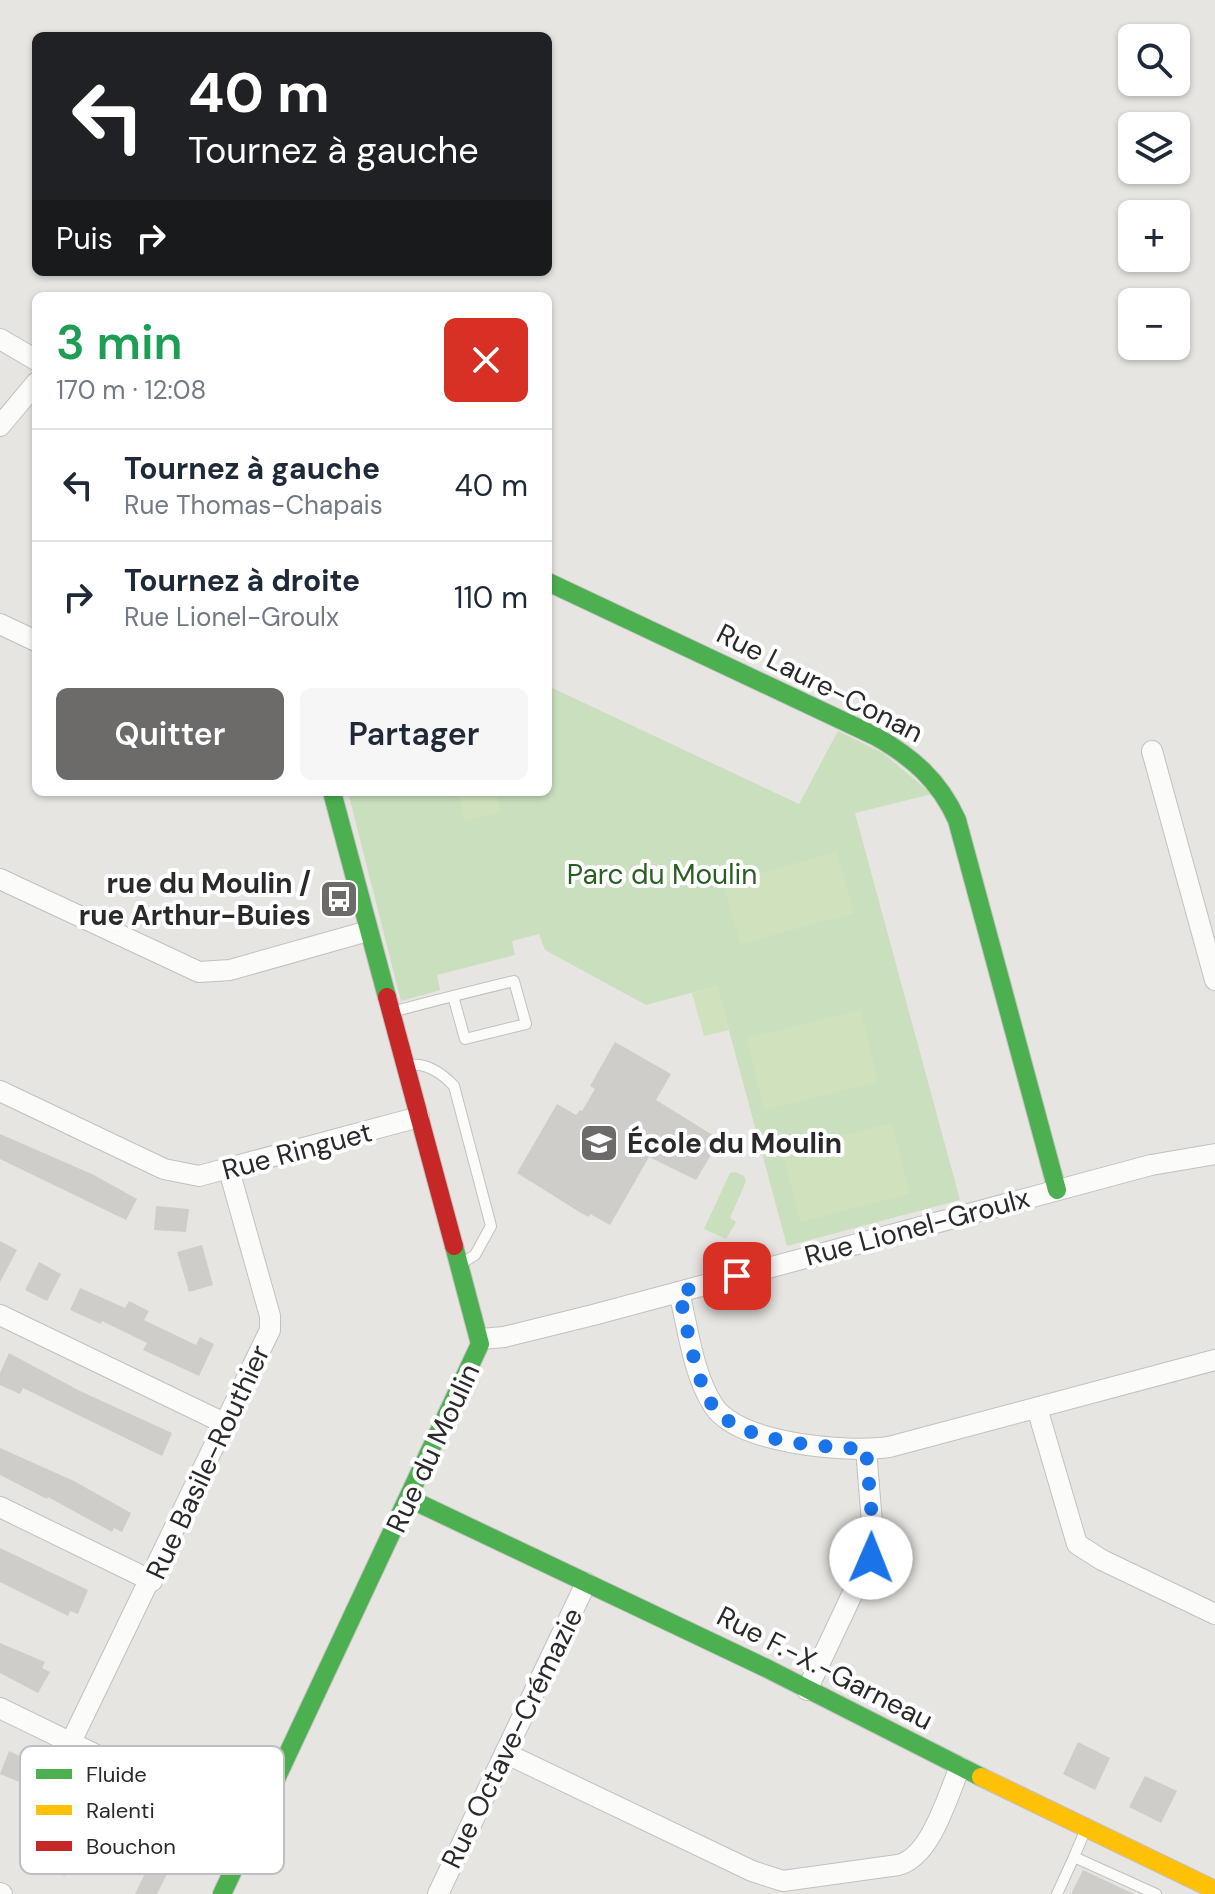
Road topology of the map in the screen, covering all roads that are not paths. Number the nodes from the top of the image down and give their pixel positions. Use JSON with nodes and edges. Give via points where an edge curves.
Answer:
{"nodes":[{"id":1,"x":0,"y":339,"type":"edge"},
{"id":2,"x":32,"y":358,"type":"edge"},
{"id":3,"x":32,"y":388,"type":"edge"},
{"id":4,"x":0,"y":426,"type":"edge"},
{"id":5,"x":552,"y":584,"type":"edge"},
{"id":6,"x":0,"y":624,"type":"edge"},
{"id":7,"x":32,"y":639,"type":"edge"},
{"id":8,"x":1152,"y":751,"type":"dead end"},
{"id":9,"x":333,"y":796,"type":"edge"},
{"id":10,"x":0,"y":879,"type":"edge"},
{"id":11,"x":368,"y":931,"type":"junction"},
{"id":12,"x":1214,"y":974,"type":"edge"},
{"id":13,"x":453,"y":996,"type":"junction"},
{"id":14,"x":390,"y":1013,"type":"junction"},
{"id":15,"x":405,"y":1067,"type":"junction"},
{"id":16,"x":0,"y":1091,"type":"edge"},
{"id":17,"x":419,"y":1117,"type":"junction"},
{"id":18,"x":1215,"y":1154,"type":"edge"},
{"id":19,"x":229,"y":1170,"type":"junction"},
{"id":20,"x":1057,"y":1190,"type":"junction"},
{"id":21,"x":459,"y":1263,"type":"junction"},
{"id":22,"x":679,"y":1292,"type":"junction"},
{"id":23,"x":0,"y":1315,"type":"edge"},
{"id":24,"x":481,"y":1339,"type":"junction"},
{"id":25,"x":1215,"y":1360,"type":"edge"},
{"id":26,"x":1037,"y":1408,"type":"junction"},
{"id":27,"x":226,"y":1424,"type":"junction"},
{"id":28,"x":866,"y":1449,"type":"junction"},
{"id":29,"x":410,"y":1499,"type":"junction"},
{"id":30,"x":0,"y":1507,"type":"edge"},
{"id":31,"x":152,"y":1581,"type":"junction"},
{"id":32,"x":586,"y":1583,"type":"junction"},
{"id":33,"x":1215,"y":1614,"type":"edge"},
{"id":34,"x":807,"y":1690,"type":"junction"},
{"id":35,"x":0,"y":1708,"type":"edge"},
{"id":36,"x":71,"y":1742,"type":"junction"},
{"id":37,"x":79,"y":1746,"type":"edge"},
{"id":38,"x":505,"y":1753,"type":"junction"},
{"id":39,"x":284,"y":1764,"type":"edge"},
{"id":40,"x":960,"y":1767,"type":"junction"},
{"id":41,"x":1086,"y":1830,"type":"junction"},
{"id":42,"x":1074,"y":1857,"type":"junction"},
{"id":43,"x":232,"y":1874,"type":"edge"},
{"id":44,"x":1214,"y":1891,"type":"edge"},
{"id":45,"x":222,"y":1894,"type":"edge"},
{"id":46,"x":438,"y":1894,"type":"edge"},
{"id":47,"x":1057,"y":1894,"type":"edge"},
{"id":48,"x":1156,"y":1894,"type":"edge"}],
"edges":[{"from":1,"to":2,"type":"street"},
{"from":3,"to":4,"type":"street"},
{"from":5,"to":20,"type":"street","name":"Rue Laure-Conan","via":[[875,736],[932,776],[957,820]]},
{"from":6,"to":7,"type":"street"},
{"from":8,"to":12,"type":"street"},
{"from":9,"to":11,"type":"street","name":"Rue du Moulin"},
{"from":10,"to":11,"type":"street","via":[[199,972],[230,970]]},
{"from":11,"to":14,"type":"street","name":"Rue du Moulin"},
{"from":13,"to":13,"type":"lane","via":[[514,981],[526,1024],[465,1039]]},
{"from":13,"to":14,"type":"lane"},
{"from":14,"to":15,"type":"street","name":"Rue du Moulin"},
{"from":15,"to":17,"type":"street","name":"Rue du Moulin"},
{"from":15,"to":21,"type":"lane","via":[[417,1064],[440,1073],[454,1086],[491,1226],[475,1255]]},
{"from":16,"to":19,"type":"street","name":"Rue Ringuet","via":[[164,1169],[199,1176]]},
{"from":17,"to":19,"type":"street","name":"Rue Ringuet"},
{"from":17,"to":21,"type":"street","name":"Rue du Moulin"},
{"from":18,"to":20,"type":"street","name":"Rue Lionel-Groulx"},
{"from":19,"to":27,"type":"street","name":"Rue Basile-Routhier","via":[[271,1321]]},
{"from":20,"to":22,"type":"street","name":"Rue Lionel-Groulx"},
{"from":21,"to":24,"type":"street","name":"Rue du Moulin"},
{"from":22,"to":24,"type":"street","name":"Rue Lionel-Groulx"},
{"from":22,"to":28,"type":"street","via":[[705,1390],[725,1418],[782,1439]]},
{"from":23,"to":27,"type":"street"},
{"from":24,"to":29,"type":"street","name":"Rue du Moulin"},
{"from":25,"to":26,"type":"street"},
{"from":26,"to":28,"type":"street"},
{"from":26,"to":33,"type":"street","via":[[1077,1544]]},
{"from":27,"to":31,"type":"street","name":"Rue Basile-Routhier"},
{"from":28,"to":34,"type":"street","via":[[874,1548]]},
{"from":29,"to":32,"type":"street","name":"Rue F.-X.-Garneau"},
{"from":29,"to":39,"type":"street","name":"Rue du Moulin"},
{"from":30,"to":31,"type":"street"},
{"from":31,"to":36,"type":"street","name":"Rue Basile-Routhier"},
{"from":32,"to":34,"type":"street","name":"Rue F.-X.-Garneau"},
{"from":32,"to":38,"type":"street","name":"Rue Octave-Crémazie"},
{"from":34,"to":40,"type":"street","name":"Rue F.-X.-Garneau"},
{"from":35,"to":36,"type":"street"},
{"from":36,"to":37,"type":"street"},
{"from":38,"to":40,"type":"street","via":[[783,1881],[913,1860],[925,1846]]},
{"from":38,"to":46,"type":"street","name":"Rue Octave-Crémazie"},
{"from":40,"to":41,"type":"street","name":"Rue F.-X.-Garneau"},
{"from":41,"to":42,"type":"lane"},
{"from":41,"to":44,"type":"street","name":"Rue F.-X.-Garneau"},
{"from":42,"to":47,"type":"lane"},
{"from":42,"to":48,"type":"lane"},
{"from":43,"to":45,"type":"street","name":"Rue du Moulin"}]}
